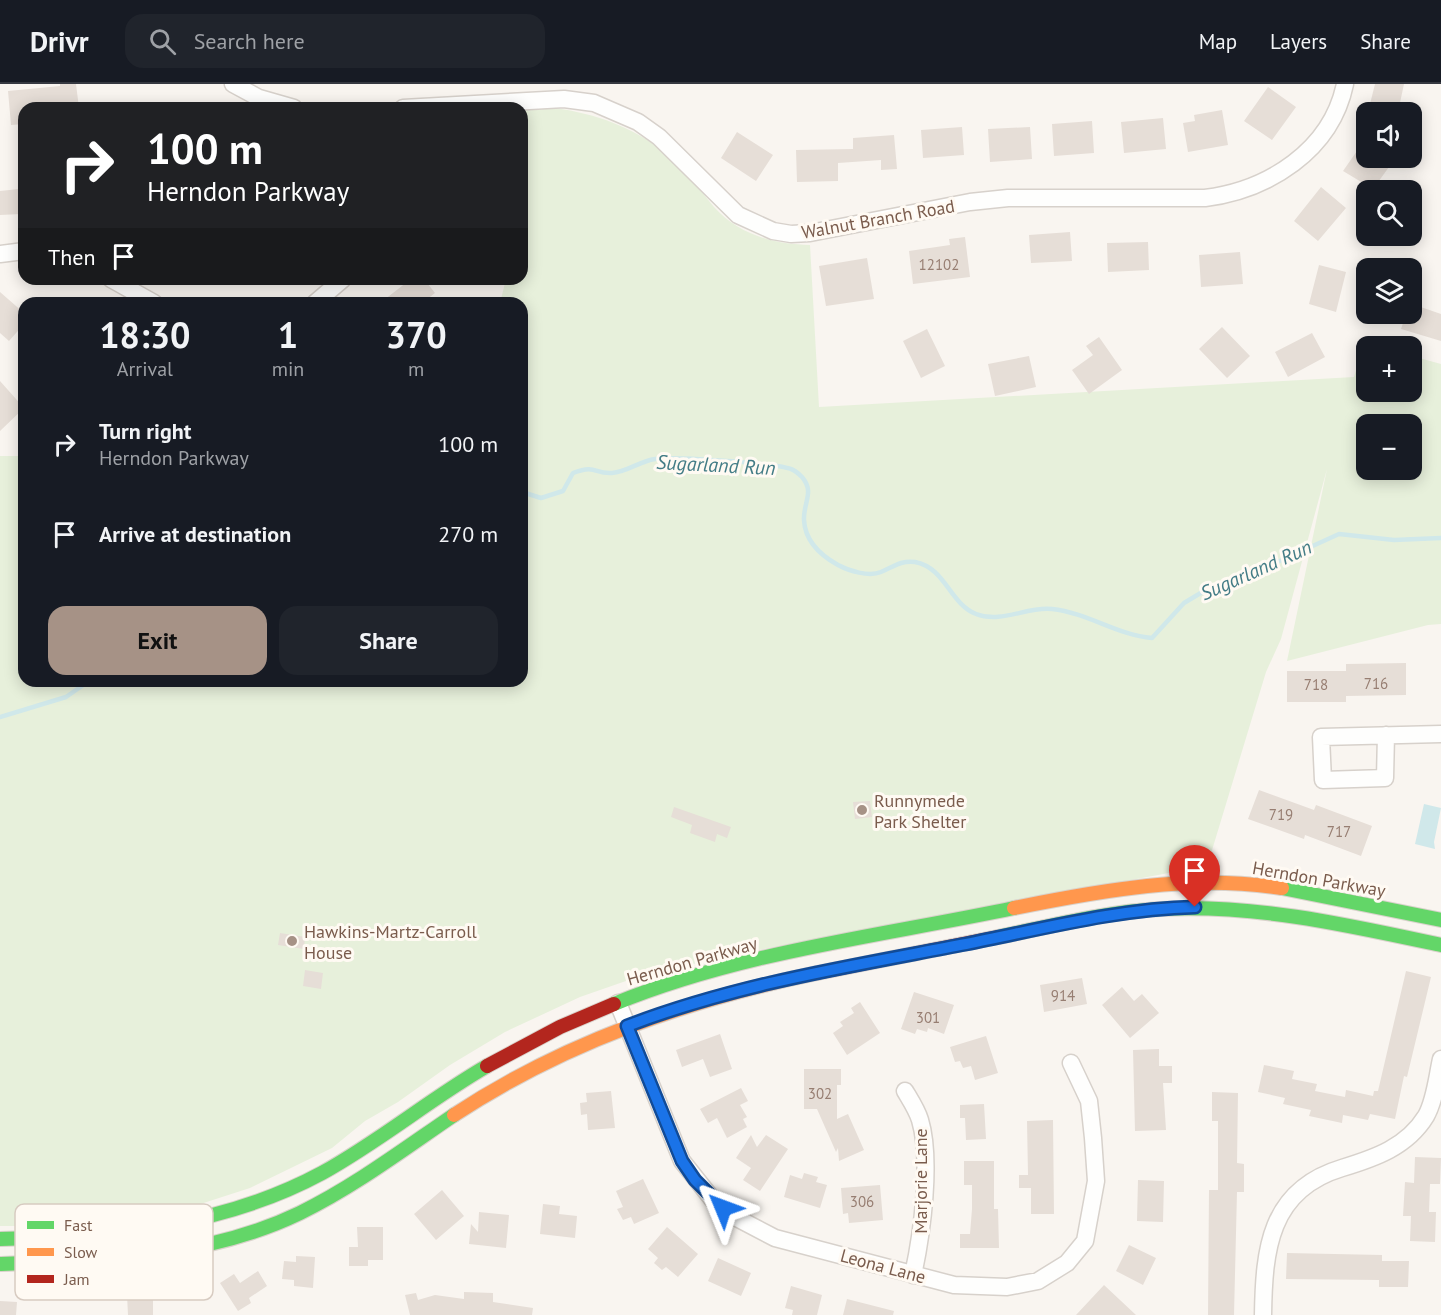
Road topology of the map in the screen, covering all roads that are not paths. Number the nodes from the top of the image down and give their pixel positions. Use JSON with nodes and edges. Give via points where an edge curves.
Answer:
{"nodes":[{"id":1,"x":233,"y":84,"type":"edge"},
{"id":2,"x":1345,"y":84,"type":"edge"},
{"id":3,"x":515,"y":92,"type":"edge"},
{"id":4,"x":273,"y":102,"type":"edge"},
{"id":5,"x":445,"y":102,"type":"edge"},
{"id":6,"x":18,"y":252,"type":"edge"},
{"id":7,"x":0,"y":254,"type":"edge"},
{"id":8,"x":122,"y":285,"type":"edge"},
{"id":9,"x":336,"y":285,"type":"edge"},
{"id":10,"x":143,"y":297,"type":"edge"},
{"id":11,"x":322,"y":297,"type":"edge"},
{"id":12,"x":1441,"y":734,"type":"edge"},
{"id":13,"x":1386,"y":735,"type":"junction"},
{"id":14,"x":1441,"y":920,"type":"edge"},
{"id":15,"x":1441,"y":945,"type":"edge"},
{"id":16,"x":618,"y":1003,"type":"junction"},
{"id":17,"x":627,"y":1026,"type":"junction"},
{"id":18,"x":1441,"y":1059,"type":"edge"},
{"id":19,"x":1071,"y":1063,"type":"dead end"},
{"id":20,"x":904,"y":1091,"type":"dead end"},
{"id":21,"x":1434,"y":1118,"type":"edge"},
{"id":22,"x":213,"y":1217,"type":"edge"},
{"id":23,"x":15,"y":1238,"type":"edge"},
{"id":24,"x":0,"y":1239,"type":"edge"},
{"id":25,"x":213,"y":1242,"type":"edge"},
{"id":26,"x":15,"y":1263,"type":"edge"},
{"id":27,"x":0,"y":1264,"type":"edge"},
{"id":28,"x":913,"y":1275,"type":"junction"},
{"id":29,"x":1263,"y":1315,"type":"edge"}],
"edges":[{"from":1,"to":4,"type":"street"},
{"from":2,"to":3,"type":"street","name":"Walnut Branch Road","via":[[1336,109],[1311,147],[1273,178],[1229,195],[991,200],[801,234],[773,231],[738,214],[659,137],[617,110]]},
{"from":3,"to":5,"type":"street","name":"Walnut Branch Road"},
{"from":6,"to":7,"type":"street"},
{"from":8,"to":10,"type":"street"},
{"from":9,"to":11,"type":"street"},
{"from":12,"to":13,"type":"street"},
{"from":13,"to":13,"type":"street","via":[[1322,737],[1323,780],[1385,778]]},
{"from":14,"to":16,"type":"main road","name":"Herndon Parkway","via":[[1259,885],[1201,882],[1135,886],[744,963]]},
{"from":15,"to":17,"type":"main road","via":[[1273,911],[1221,907],[1144,910],[761,984]]},
{"from":16,"to":17,"type":"street","name":"Leona Lane"},
{"from":16,"to":22,"type":"main road","name":"Herndon Parkway","via":[[532,1041],[486,1067],[355,1154],[294,1187]]},
{"from":17,"to":25,"type":"main road","via":[[540,1065],[451,1118],[351,1186],[280,1221]]},
{"from":17,"to":28,"type":"street","name":"Leona Lane","via":[[682,1161],[713,1200],[733,1216],[775,1238]]},
{"from":18,"to":21,"type":"street"},
{"from":19,"to":28,"type":"street","name":"Leona Lane","via":[[1089,1101],[1093,1138],[1096,1180],[1085,1241],[1068,1263],[1038,1281],[1015,1286],[978,1288]]},
{"from":20,"to":28,"type":"street","name":"Marjorie Lane","via":[[920,1119],[924,1137],[924,1220]]},
{"from":21,"to":29,"type":"street","via":[[1370,1161],[1328,1173],[1285,1207],[1274,1226],[1265,1260]]},
{"from":23,"to":24,"type":"main road","name":"Herndon Parkway"},
{"from":26,"to":27,"type":"main road"}]}
